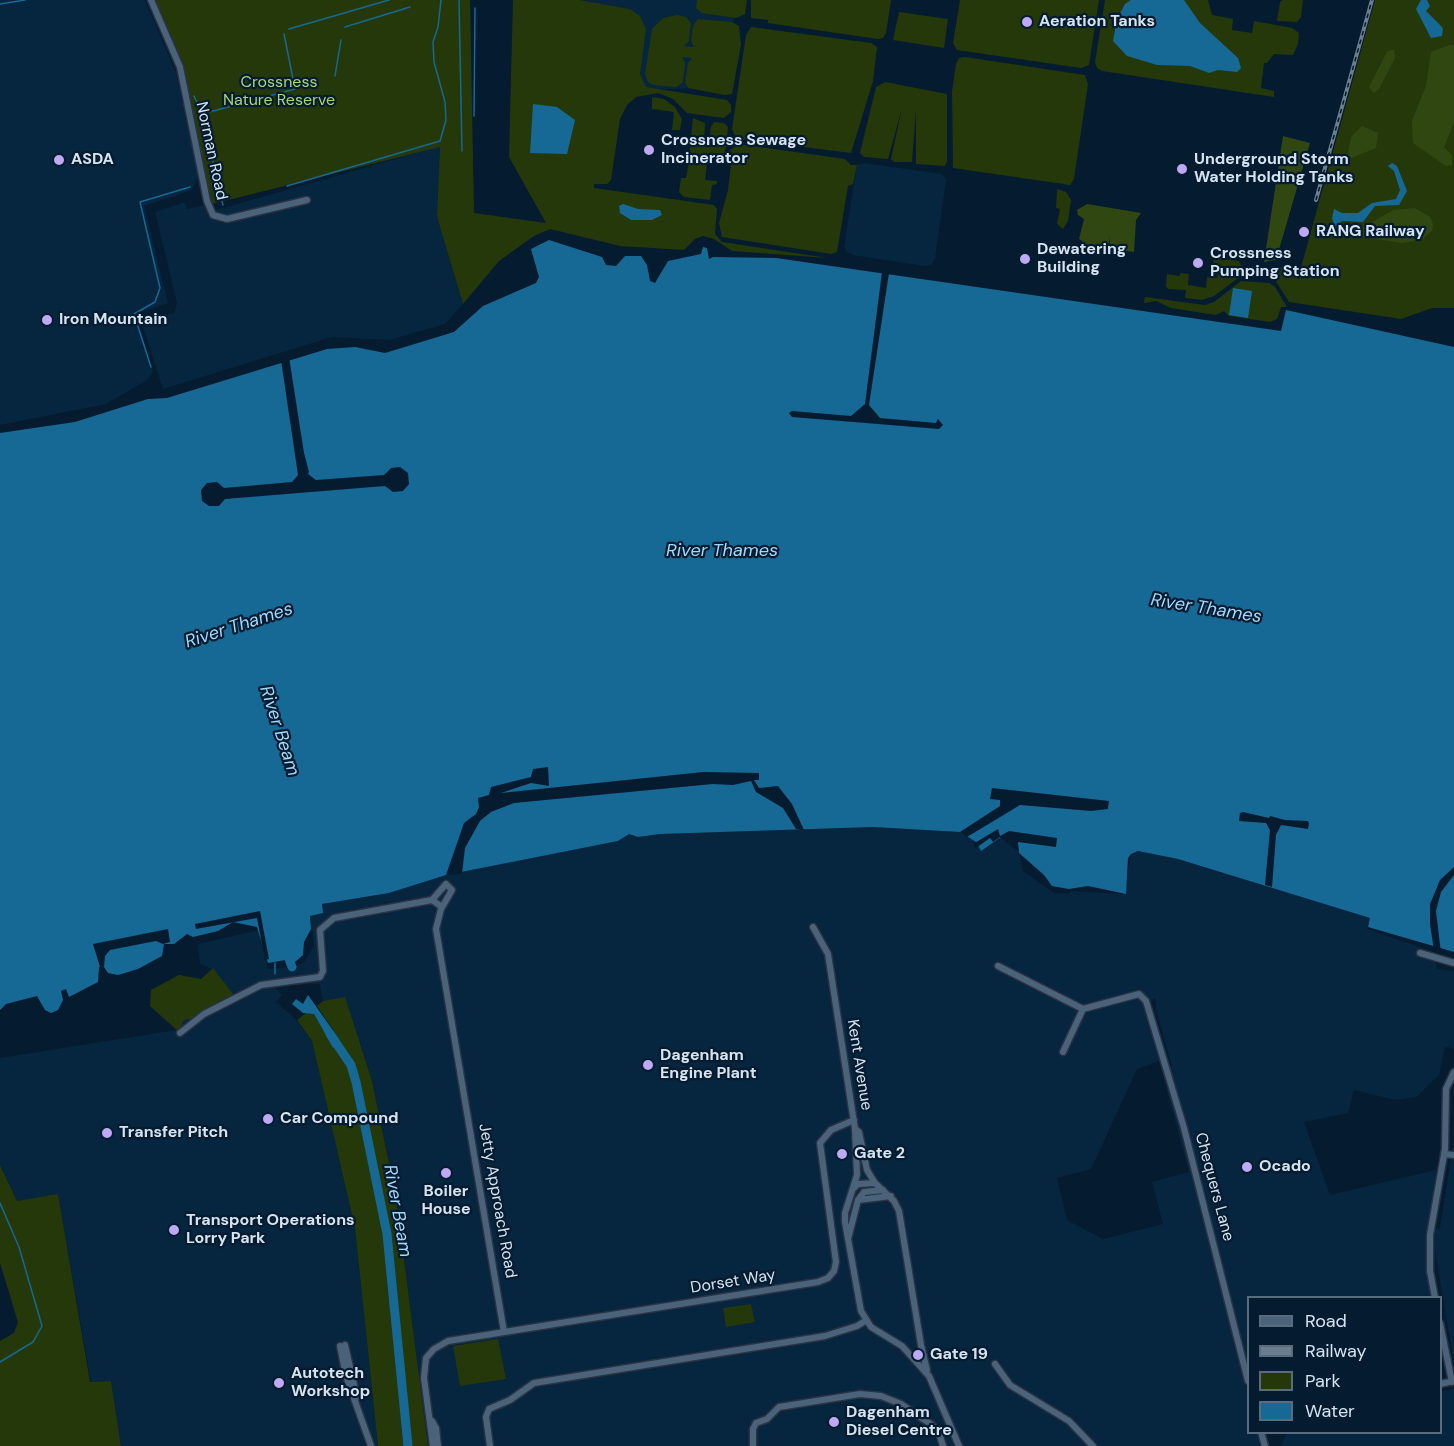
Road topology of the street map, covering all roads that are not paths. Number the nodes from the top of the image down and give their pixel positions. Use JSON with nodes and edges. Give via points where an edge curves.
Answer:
{"nodes":[{"id":1,"x":151,"y":0,"type":"edge"},
{"id":2,"x":307,"y":200,"type":"dead end"},
{"id":3,"x":432,"y":900,"type":"junction"},
{"id":4,"x":442,"y":907,"type":"junction"},
{"id":5,"x":813,"y":927,"type":"dead end"},
{"id":6,"x":1420,"y":953,"type":"dead end"},
{"id":7,"x":1454,"y":963,"type":"edge"},
{"id":8,"x":998,"y":966,"type":"dead end"},
{"id":9,"x":1083,"y":1009,"type":"junction"},
{"id":10,"x":180,"y":1033,"type":"dead end"},
{"id":11,"x":1063,"y":1052,"type":"dead end"},
{"id":12,"x":1454,"y":1071,"type":"edge"},
{"id":13,"x":854,"y":1120,"type":"junction"},
{"id":14,"x":855,"y":1129,"type":"junction"},
{"id":15,"x":1444,"y":1154,"type":"junction"},
{"id":16,"x":1454,"y":1155,"type":"edge"},
{"id":17,"x":875,"y":1183,"type":"junction"},
{"id":18,"x":854,"y":1188,"type":"junction"},
{"id":19,"x":884,"y":1190,"type":"junction"},
{"id":20,"x":891,"y":1196,"type":"junction"},
{"id":21,"x":858,"y":1200,"type":"junction"},
{"id":22,"x":848,"y":1239,"type":"junction"},
{"id":23,"x":1435,"y":1296,"type":"edge"},
{"id":24,"x":865,"y":1321,"type":"junction"},
{"id":25,"x":504,"y":1332,"type":"junction"},
{"id":26,"x":1442,"y":1332,"type":"edge"},
{"id":27,"x":919,"y":1334,"type":"junction"},
{"id":28,"x":343,"y":1346,"type":"dead end"},
{"id":29,"x":902,"y":1346,"type":"junction"},
{"id":30,"x":995,"y":1364,"type":"dead end"},
{"id":31,"x":929,"y":1376,"type":"junction"},
{"id":32,"x":1247,"y":1377,"type":"edge"},
{"id":33,"x":1453,"y":1381,"type":"edge"},
{"id":34,"x":371,"y":1446,"type":"edge"},
{"id":35,"x":435,"y":1446,"type":"edge"},
{"id":36,"x":490,"y":1446,"type":"edge"},
{"id":37,"x":753,"y":1446,"type":"edge"},
{"id":38,"x":943,"y":1446,"type":"edge"},
{"id":39,"x":959,"y":1446,"type":"edge"},
{"id":40,"x":1093,"y":1446,"type":"edge"}],
"edges":[{"from":1,"to":2,"type":"street","name":"Norman Road","via":[[180,67],[213,215],[227,219]]},
{"from":3,"to":4,"type":"street"},
{"from":3,"to":4,"type":"street","name":"Jetty Approach Road","via":[[446,884],[452,890]]},
{"from":3,"to":10,"type":"street","via":[[326,922],[319,937],[323,971],[320,976],[261,985],[204,1014]]},
{"from":4,"to":25,"type":"street","name":"Jetty Approach Road","via":[[436,929]]},
{"from":5,"to":13,"type":"street","name":"Kent Avenue","via":[[828,954]]},
{"from":6,"to":7,"type":"street"},
{"from":8,"to":9,"type":"street"},
{"from":9,"to":11,"type":"street"},
{"from":9,"to":32,"type":"street","name":"Chequers Lane","via":[[1132,994],[1139,994],[1146,1001],[1184,1128]]},
{"from":12,"to":15,"type":"street","via":[[1446,1089]]},
{"from":13,"to":14,"type":"street","name":"Kent Avenue"},
{"from":13,"to":25,"type":"street","name":"Dorset Way","via":[[831,1130],[820,1143],[836,1262],[828,1278]]},
{"from":14,"to":17,"type":"street","via":[[860,1132],[867,1170]]},
{"from":14,"to":18,"type":"street","name":"Kent Avenue"},
{"from":15,"to":16,"type":"street"},
{"from":15,"to":23,"type":"street","via":[[1430,1235]]},
{"from":17,"to":18,"type":"street"},
{"from":17,"to":19,"type":"street"},
{"from":18,"to":22,"type":"street","name":"Kent Avenue","via":[[845,1213]]},
{"from":19,"to":20,"type":"street"},
{"from":19,"to":21,"type":"street","via":[[864,1192]]},
{"from":20,"to":21,"type":"street"},
{"from":20,"to":27,"type":"street","via":[[902,1224]]},
{"from":21,"to":22,"type":"street"},
{"from":22,"to":24,"type":"street"},
{"from":24,"to":29,"type":"street"},
{"from":24,"to":36,"type":"street","via":[[825,1335],[534,1383],[489,1409],[486,1417]]},
{"from":25,"to":35,"type":"street","name":"Dorset Way","via":[[461,1338],[438,1346],[426,1358],[424,1378],[430,1418],[436,1428]]},
{"from":26,"to":33,"type":"street"},
{"from":27,"to":29,"type":"street","via":[[914,1346]]},
{"from":27,"to":31,"type":"street"},
{"from":28,"to":34,"type":"street","via":[[346,1376]]},
{"from":29,"to":31,"type":"street"},
{"from":30,"to":40,"type":"street","via":[[1010,1385],[1069,1421]]},
{"from":31,"to":39,"type":"street"},
{"from":37,"to":38,"type":"street","via":[[756,1423],[779,1407],[860,1394],[881,1396],[901,1404],[932,1425]]}]}
